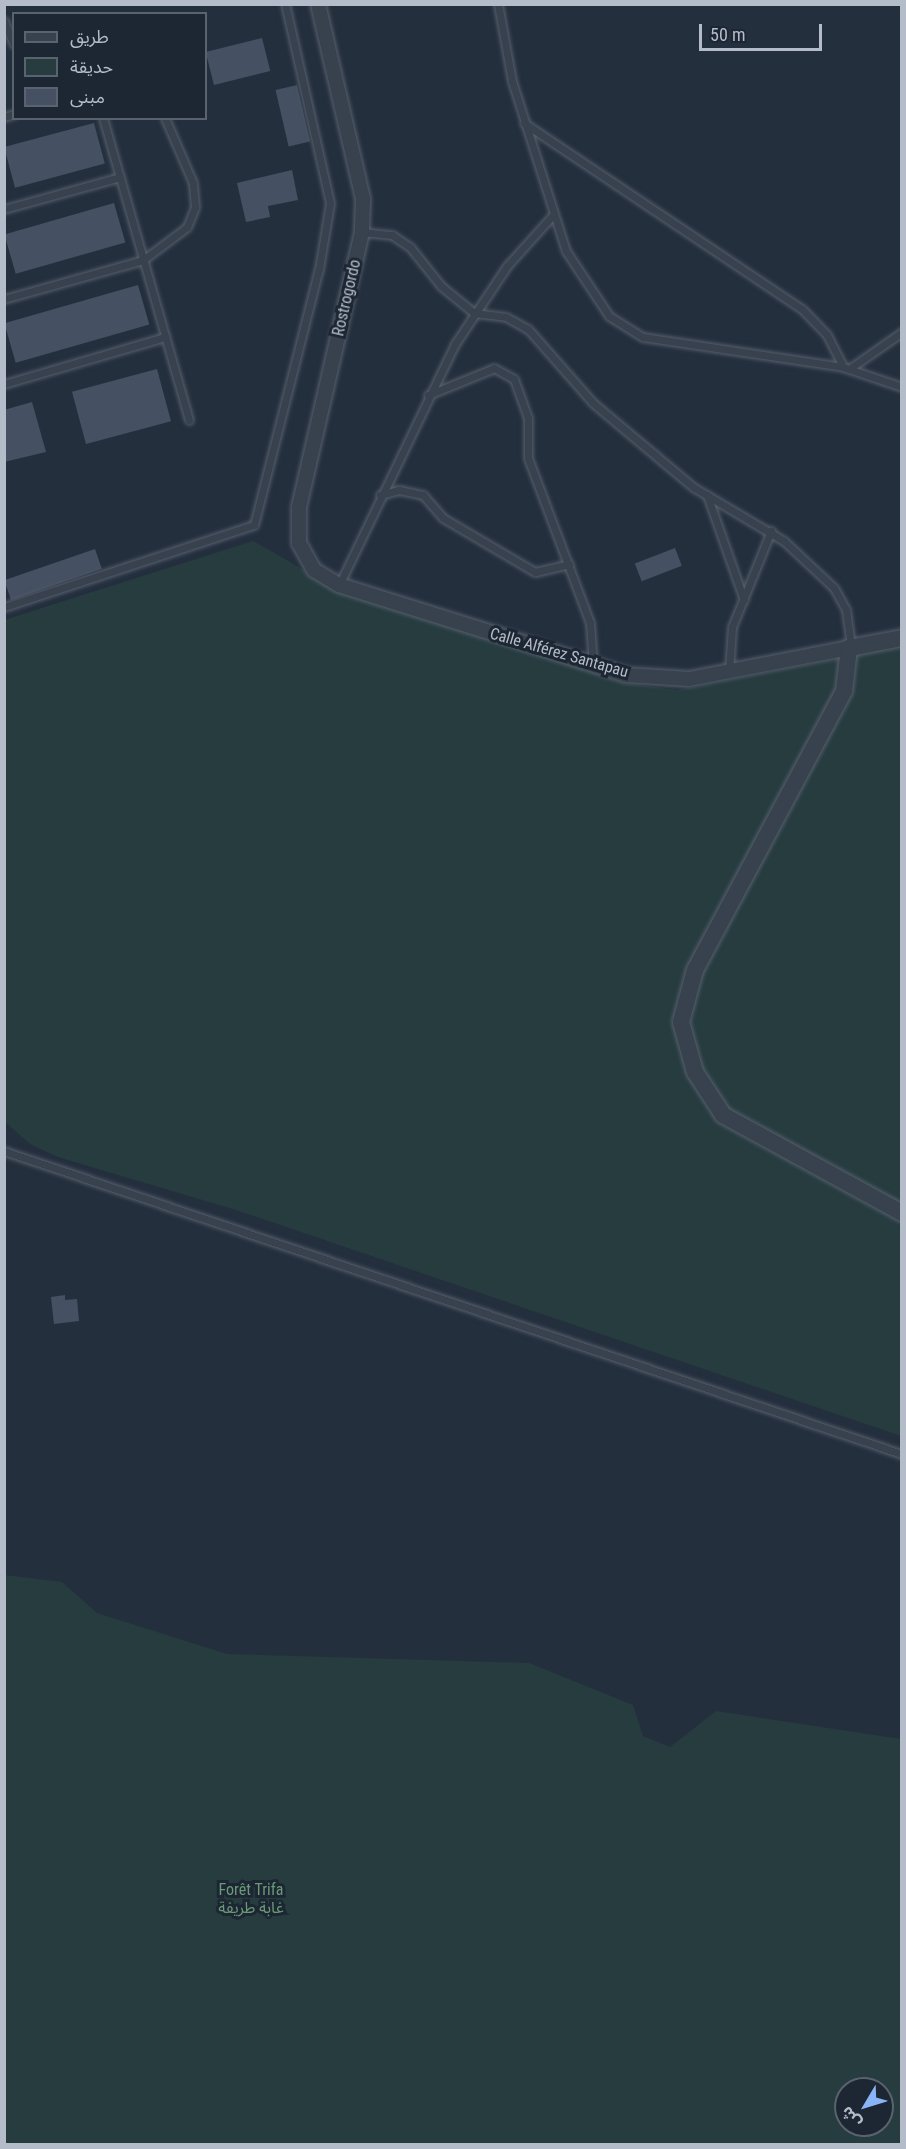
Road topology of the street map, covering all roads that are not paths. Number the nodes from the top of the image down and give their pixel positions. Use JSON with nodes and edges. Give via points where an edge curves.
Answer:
{"nodes":[{"id":1,"x":285,"y":4,"type":"edge"},
{"id":2,"x":318,"y":4,"type":"edge"},
{"id":3,"x":498,"y":4,"type":"edge"},
{"id":4,"x":4,"y":21,"type":"edge"},
{"id":5,"x":12,"y":40,"type":"edge"},
{"id":6,"x":104,"y":120,"type":"edge"},
{"id":7,"x":166,"y":120,"type":"edge"},
{"id":8,"x":524,"y":123,"type":"junction"},
{"id":9,"x":120,"y":177,"type":"junction"},
{"id":10,"x":4,"y":209,"type":"edge"},
{"id":11,"x":554,"y":215,"type":"junction"},
{"id":12,"x":362,"y":232,"type":"junction"},
{"id":13,"x":143,"y":260,"type":"junction"},
{"id":14,"x":4,"y":299,"type":"edge"},
{"id":15,"x":474,"y":313,"type":"junction"},
{"id":16,"x":902,"y":332,"type":"edge"},
{"id":17,"x":165,"y":337,"type":"junction"},
{"id":18,"x":846,"y":368,"type":"junction"},
{"id":19,"x":4,"y":384,"type":"edge"},
{"id":20,"x":902,"y":387,"type":"edge"},
{"id":21,"x":428,"y":395,"type":"junction"},
{"id":22,"x":189,"y":420,"type":"dead end"},
{"id":23,"x":380,"y":495,"type":"junction"},
{"id":24,"x":707,"y":495,"type":"junction"},
{"id":25,"x":771,"y":531,"type":"junction"},
{"id":26,"x":569,"y":564,"type":"junction"},
{"id":27,"x":333,"y":583,"type":"junction"},
{"id":28,"x":744,"y":600,"type":"junction"},
{"id":29,"x":4,"y":607,"type":"edge"},
{"id":30,"x":902,"y":638,"type":"edge"},
{"id":31,"x":850,"y":648,"type":"junction"},
{"id":32,"x":593,"y":666,"type":"junction"},
{"id":33,"x":729,"y":672,"type":"junction"},
{"id":34,"x":4,"y":1152,"type":"edge"},
{"id":35,"x":902,"y":1213,"type":"edge"},
{"id":36,"x":902,"y":1454,"type":"edge"}],
"edges":[{"from":1,"to":29,"type":"lane","via":[[330,203],[319,268],[254,525]]},
{"from":2,"to":12,"type":"street","name":"Rostrogordo","via":[[360,172]]},
{"from":3,"to":8,"type":"lane"},
{"from":4,"to":5,"type":"lane"},
{"from":6,"to":9,"type":"lane"},
{"from":7,"to":13,"type":"lane","via":[[189,170],[195,207],[187,227]]},
{"from":8,"to":11,"type":"lane"},
{"from":8,"to":18,"type":"lane","via":[[802,309],[827,335]]},
{"from":9,"to":10,"type":"lane"},
{"from":9,"to":13,"type":"lane"},
{"from":11,"to":15,"type":"lane"},
{"from":11,"to":18,"type":"lane","via":[[586,287],[625,329],[684,345]]},
{"from":12,"to":15,"type":"lane","via":[[392,236],[410,247],[441,286]]},
{"from":12,"to":27,"type":"street","name":"Rostrogordo","via":[[298,522],[304,555]]},
{"from":13,"to":14,"type":"lane"},
{"from":13,"to":17,"type":"lane"},
{"from":15,"to":21,"type":"lane"},
{"from":15,"to":24,"type":"lane","via":[[506,316],[528,329],[593,403]]},
{"from":16,"to":18,"type":"lane"},
{"from":17,"to":19,"type":"lane"},
{"from":17,"to":22,"type":"lane"},
{"from":18,"to":20,"type":"lane"},
{"from":21,"to":23,"type":"lane"},
{"from":21,"to":26,"type":"lane","via":[[494,368],[514,379],[528,418],[528,458]]},
{"from":23,"to":26,"type":"lane","via":[[399,490],[423,495],[443,518],[535,573]]},
{"from":23,"to":27,"type":"lane"},
{"from":24,"to":25,"type":"lane"},
{"from":24,"to":28,"type":"lane"},
{"from":25,"to":28,"type":"lane"},
{"from":25,"to":31,"type":"lane","via":[[834,588],[848,616]]},
{"from":26,"to":32,"type":"lane","via":[[593,633]]},
{"from":27,"to":32,"type":"street","name":"Calle Alférez Santapau"},
{"from":28,"to":33,"type":"lane","via":[[728,640]]},
{"from":30,"to":31,"type":"street","name":"Calle Alférez Santapau"},
{"from":31,"to":33,"type":"street","name":"Calle Alférez Santapau"},
{"from":31,"to":35,"type":"street","via":[[844,691],[694,970],[681,1022],[694,1072],[723,1115]]},
{"from":32,"to":33,"type":"street","name":"Calle Alférez Santapau","via":[[661,679]]},
{"from":34,"to":36,"type":"lane"}]}
